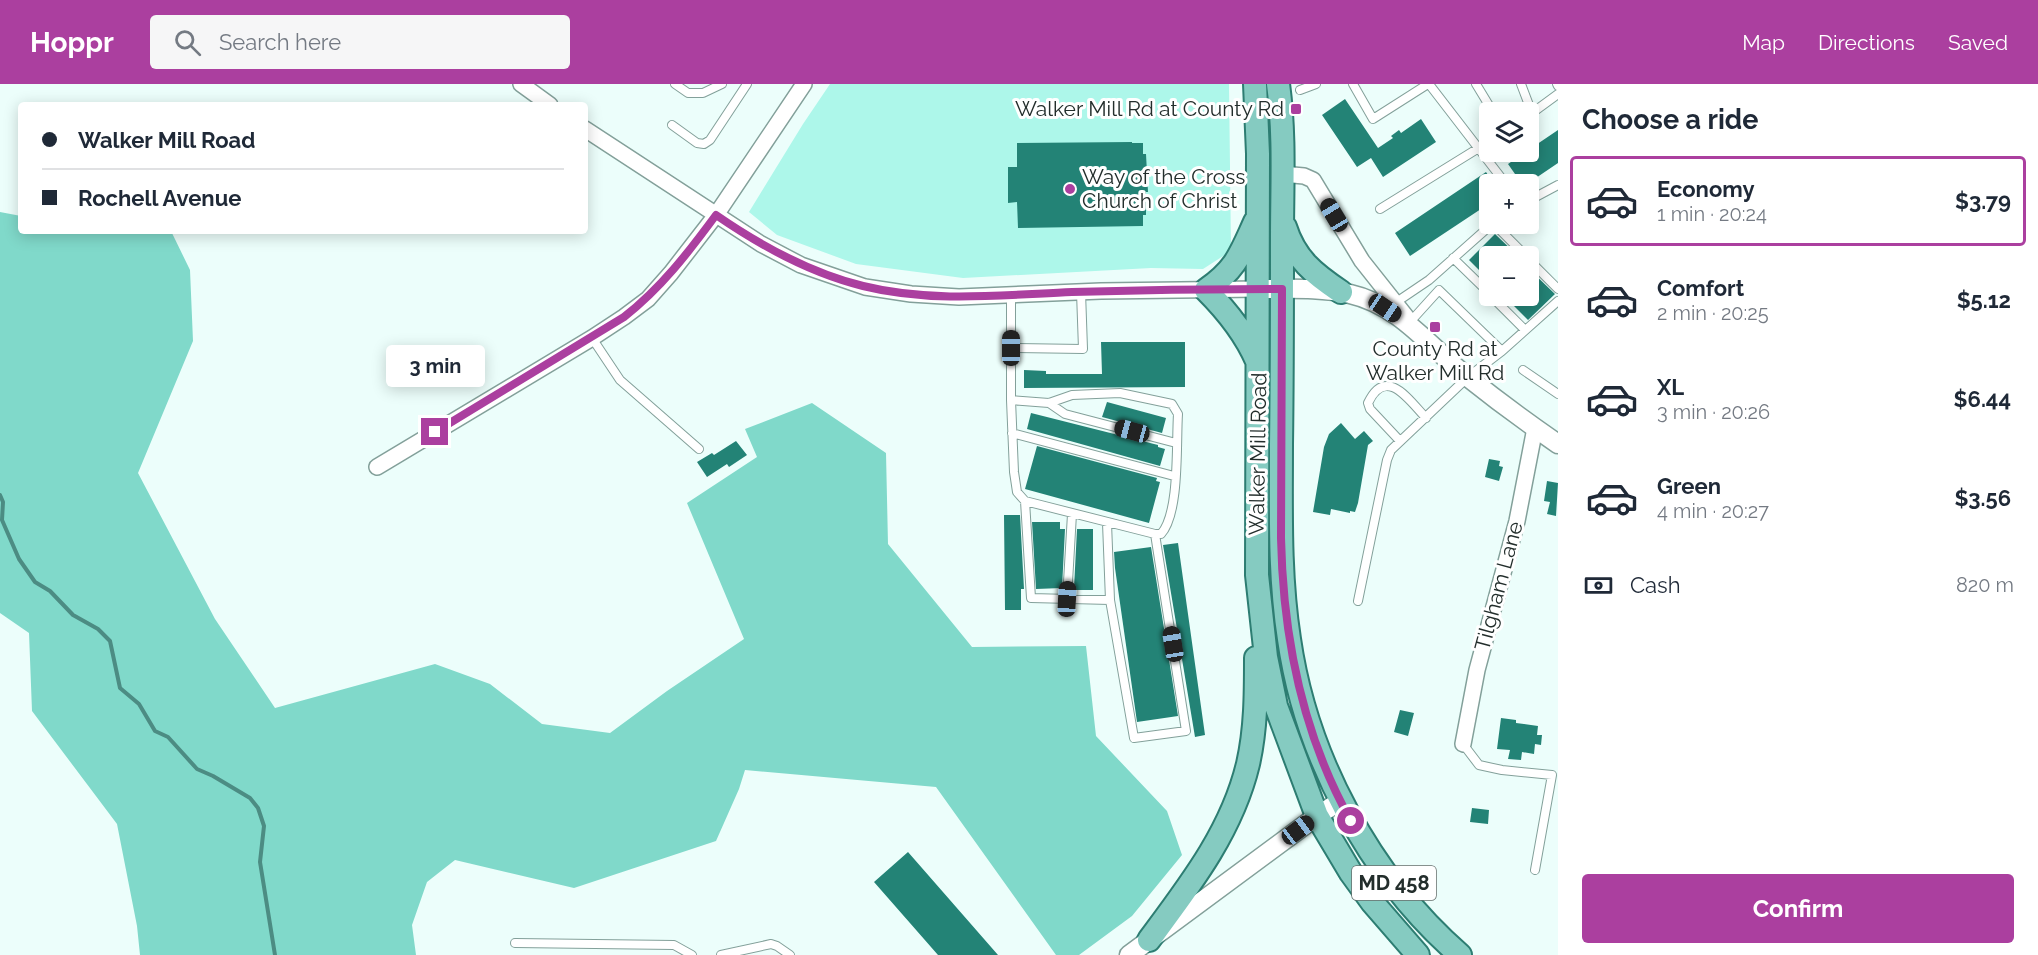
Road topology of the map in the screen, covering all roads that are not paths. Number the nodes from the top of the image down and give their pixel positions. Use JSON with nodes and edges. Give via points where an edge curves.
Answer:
{"nodes":[{"id":1,"x":521,"y":84,"type":"edge"},
{"id":2,"x":675,"y":84,"type":"edge"},
{"id":3,"x":722,"y":84,"type":"edge"},
{"id":4,"x":747,"y":84,"type":"edge"},
{"id":5,"x":804,"y":84,"type":"edge"},
{"id":6,"x":1255,"y":84,"type":"edge"},
{"id":7,"x":1316,"y":84,"type":"edge"},
{"id":8,"x":1353,"y":84,"type":"edge"},
{"id":9,"x":1429,"y":84,"type":"edge"},
{"id":10,"x":1476,"y":84,"type":"edge"},
{"id":11,"x":1521,"y":84,"type":"edge"},
{"id":12,"x":1289,"y":87,"type":"edge"},
{"id":13,"x":1558,"y":94,"type":"edge"},
{"id":14,"x":546,"y":102,"type":"edge"},
{"id":15,"x":1487,"y":102,"type":"edge"},
{"id":16,"x":1526,"y":102,"type":"edge"},
{"id":17,"x":1539,"y":108,"type":"edge"},
{"id":18,"x":672,"y":125,"type":"dead end"},
{"id":19,"x":588,"y":131,"type":"edge"},
{"id":20,"x":1479,"y":148,"type":"joint"},
{"id":21,"x":1282,"y":174,"type":"junction"},
{"id":22,"x":1558,"y":185,"type":"edge"},
{"id":23,"x":1539,"y":195,"type":"edge"},
{"id":24,"x":1380,"y":209,"type":"dead end"},
{"id":25,"x":1258,"y":214,"type":"junction"},
{"id":26,"x":716,"y":215,"type":"junction"},
{"id":27,"x":1282,"y":220,"type":"junction"},
{"id":28,"x":1481,"y":234,"type":"edge"},
{"id":29,"x":1503,"y":234,"type":"edge"},
{"id":30,"x":1515,"y":246,"type":"edge"},
{"id":31,"x":1453,"y":258,"type":"junction"},
{"id":32,"x":1539,"y":270,"type":"edge"},
{"id":33,"x":1429,"y":280,"type":"junction"},
{"id":34,"x":1479,"y":284,"type":"edge"},
{"id":35,"x":1258,"y":289,"type":"junction"},
{"id":36,"x":1282,"y":289,"type":"junction"},
{"id":37,"x":1558,"y":289,"type":"edge"},
{"id":38,"x":1206,"y":290,"type":"junction"},
{"id":39,"x":1439,"y":290,"type":"junction"},
{"id":40,"x":1082,"y":292,"type":"junction"},
{"id":41,"x":1341,"y":292,"type":"junction"},
{"id":42,"x":1011,"y":295,"type":"junction"},
{"id":43,"x":1558,"y":301,"type":"edge"},
{"id":44,"x":1395,"y":303,"type":"junction"},
{"id":45,"x":1501,"y":306,"type":"edge"},
{"id":46,"x":1414,"y":327,"type":"junction"},
{"id":47,"x":1525,"y":330,"type":"junction"},
{"id":48,"x":592,"y":338,"type":"junction"},
{"id":49,"x":1011,"y":348,"type":"junction"},
{"id":50,"x":1502,"y":351,"type":"junction"},
{"id":51,"x":1259,"y":366,"type":"junction"},
{"id":52,"x":1523,"y":370,"type":"dead end"},
{"id":53,"x":1468,"y":377,"type":"junction"},
{"id":54,"x":1558,"y":394,"type":"edge"},
{"id":55,"x":1011,"y":400,"type":"junction"},
{"id":56,"x":1049,"y":403,"type":"junction"},
{"id":57,"x":1426,"y":418,"type":"junction"},
{"id":58,"x":1535,"y":428,"type":"junction"},
{"id":59,"x":1012,"y":433,"type":"junction"},
{"id":60,"x":1400,"y":441,"type":"junction"},
{"id":61,"x":1176,"y":443,"type":"junction"},
{"id":62,"x":1558,"y":444,"type":"edge"},
{"id":63,"x":699,"y":449,"type":"dead end"},
{"id":64,"x":376,"y":467,"type":"dead end"},
{"id":65,"x":1174,"y":476,"type":"junction"},
{"id":66,"x":1025,"y":501,"type":"junction"},
{"id":67,"x":1072,"y":514,"type":"junction"},
{"id":68,"x":1107,"y":523,"type":"junction"},
{"id":69,"x":1155,"y":534,"type":"junction"},
{"id":70,"x":1257,"y":575,"type":"junction"},
{"id":71,"x":1067,"y":599,"type":"junction"},
{"id":72,"x":1110,"y":600,"type":"junction"},
{"id":73,"x":1358,"y":602,"type":"dead end"},
{"id":74,"x":1463,"y":744,"type":"joint"},
{"id":75,"x":1340,"y":801,"type":"junction"},
{"id":76,"x":1317,"y":816,"type":"junction"},
{"id":77,"x":1535,"y":870,"type":"dead end"},
{"id":78,"x":1149,"y":940,"type":"junction"},
{"id":79,"x":515,"y":943,"type":"dead end"},
{"id":80,"x":692,"y":955,"type":"edge"},
{"id":81,"x":721,"y":955,"type":"edge"},
{"id":82,"x":790,"y":955,"type":"edge"},
{"id":83,"x":1129,"y":955,"type":"edge"},
{"id":84,"x":1418,"y":955,"type":"edge"},
{"id":85,"x":1460,"y":955,"type":"edge"}],
"edges":[{"from":1,"to":14,"type":"street"},
{"from":2,"to":3,"type":"lane","via":[[688,93],[703,93]]},
{"from":4,"to":18,"type":"lane","via":[[704,144]]},
{"from":5,"to":26,"type":"street"},
{"from":6,"to":25,"type":"main road","name":"Walker Mill Road"},
{"from":7,"to":12,"type":"lane"},
{"from":8,"to":9,"type":"lane","via":[[1373,119]]},
{"from":9,"to":20,"type":"lane"},
{"from":10,"to":15,"type":"lane"},
{"from":11,"to":16,"type":"lane"},
{"from":12,"to":21,"type":"main road","name":"Walker Mill Road","via":[[1281,125]]},
{"from":13,"to":17,"type":"lane"},
{"from":19,"to":26,"type":"street"},
{"from":20,"to":24,"type":"lane"},
{"from":21,"to":27,"type":"main road","name":"Walker Mill Road"},
{"from":21,"to":44,"type":"street","via":[[1313,180],[1362,261]]},
{"from":22,"to":23,"type":"lane"},
{"from":25,"to":35,"type":"main road","name":"Walker Mill Road"},
{"from":25,"to":38,"type":"main road","via":[[1234,266]]},
{"from":26,"to":42,"type":"street","via":[[801,265],[865,287],[931,297]]},
{"from":26,"to":48,"type":"street","via":[[648,299]]},
{"from":27,"to":36,"type":"main road","name":"Walker Mill Road"},
{"from":27,"to":41,"type":"main road","via":[[1289,241],[1304,263]]},
{"from":28,"to":31,"type":"lane"},
{"from":29,"to":30,"type":"lane"},
{"from":31,"to":33,"type":"lane"},
{"from":31,"to":34,"type":"lane"},
{"from":32,"to":37,"type":"lane"},
{"from":33,"to":39,"type":"lane"},
{"from":33,"to":44,"type":"lane"},
{"from":35,"to":36,"type":"street"},
{"from":35,"to":38,"type":"street"},
{"from":35,"to":51,"type":"main road","name":"Walker Mill Road"},
{"from":36,"to":41,"type":"street"},
{"from":36,"to":75,"type":"main road","name":"Walker Mill Road","via":[[1281,519],[1289,642],[1302,699]]},
{"from":38,"to":40,"type":"street"},
{"from":38,"to":51,"type":"main road","via":[[1250,344]]},
{"from":39,"to":46,"type":"lane"},
{"from":39,"to":50,"type":"lane"},
{"from":40,"to":42,"type":"street"},
{"from":40,"to":49,"type":"lane","via":[[1083,349]]},
{"from":41,"to":46,"type":"street","via":[[1385,308]]},
{"from":42,"to":49,"type":"lane"},
{"from":43,"to":47,"type":"lane"},
{"from":44,"to":46,"type":"street"},
{"from":45,"to":47,"type":"lane"},
{"from":46,"to":53,"type":"street"},
{"from":47,"to":50,"type":"lane"},
{"from":48,"to":63,"type":"lane","via":[[620,380]]},
{"from":48,"to":64,"type":"street"},
{"from":49,"to":55,"type":"lane"},
{"from":50,"to":53,"type":"lane"},
{"from":51,"to":70,"type":"main road","name":"Walker Mill Road"},
{"from":52,"to":54,"type":"lane"},
{"from":53,"to":57,"type":"lane"},
{"from":53,"to":58,"type":"street"},
{"from":55,"to":56,"type":"lane"},
{"from":55,"to":59,"type":"lane"},
{"from":56,"to":61,"type":"lane","via":[[1065,414]]},
{"from":56,"to":61,"type":"lane","via":[[1072,395],[1120,393],[1164,401],[1178,414]]},
{"from":57,"to":60,"type":"lane"},
{"from":57,"to":60,"type":"lane","via":[[1396,388],[1383,386],[1368,403]]},
{"from":58,"to":62,"type":"street"},
{"from":58,"to":74,"type":"street","name":"Tilgham Lane","via":[[1517,521],[1477,670]]},
{"from":59,"to":65,"type":"lane"},
{"from":59,"to":66,"type":"lane","via":[[1017,492]]},
{"from":60,"to":73,"type":"lane","via":[[1387,460]]},
{"from":61,"to":65,"type":"lane"},
{"from":65,"to":69,"type":"lane","via":[[1173,509],[1167,527],[1161,534]]},
{"from":66,"to":67,"type":"lane"},
{"from":66,"to":71,"type":"lane","via":[[1031,598]]},
{"from":67,"to":68,"type":"lane"},
{"from":67,"to":71,"type":"lane"},
{"from":68,"to":69,"type":"lane"},
{"from":68,"to":72,"type":"lane"},
{"from":69,"to":72,"type":"lane","via":[[1186,732],[1134,738]]},
{"from":70,"to":76,"type":"main road","name":"Walker Mill Road","via":[[1276,706]]},
{"from":70,"to":78,"type":"main road","via":[[1256,705],[1248,763],[1234,806],[1208,859]]},
{"from":71,"to":72,"type":"lane"},
{"from":74,"to":77,"type":"lane","via":[[1479,765],[1552,775]]},
{"from":75,"to":76,"type":"street"},
{"from":75,"to":85,"type":"main road","number":"MD 458","via":[[1402,895]]},
{"from":76,"to":78,"type":"street"},
{"from":76,"to":84,"type":"main road","number":"MD 458","via":[[1372,902]]},
{"from":78,"to":83,"type":"street"},
{"from":79,"to":80,"type":"lane","via":[[674,945]]},
{"from":81,"to":82,"type":"lane","via":[[771,944]]}]}
